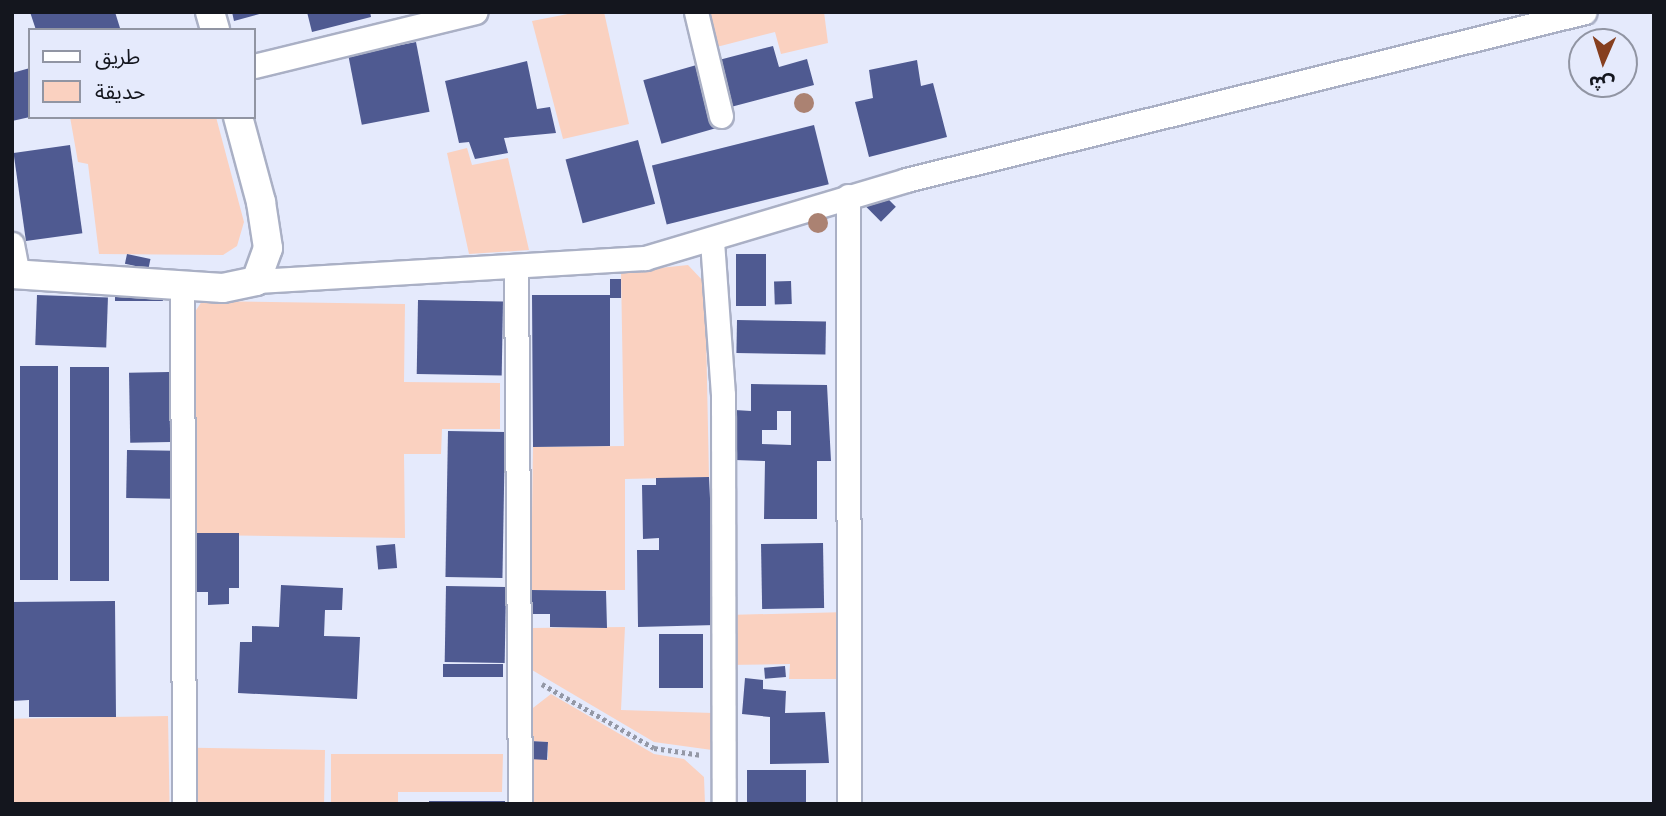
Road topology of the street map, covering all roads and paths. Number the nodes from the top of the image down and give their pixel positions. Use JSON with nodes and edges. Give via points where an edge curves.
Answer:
{"nodes":[{"id":1,"x":696,"y":12,"type":"edge"},
{"id":2,"x":1585,"y":12,"type":"edge"},
{"id":3,"x":467,"y":13,"type":"edge"},
{"id":4,"x":256,"y":66,"type":"edge"},
{"id":5,"x":722,"y":116,"type":"dead end"},
{"id":6,"x":239,"y":119,"type":"edge"},
{"id":7,"x":848,"y":196,"type":"junction"},
{"id":8,"x":712,"y":241,"type":"junction"},
{"id":9,"x":12,"y":244,"type":"edge"},
{"id":10,"x":516,"y":268,"type":"junction"},
{"id":11,"x":15,"y":274,"type":"edge"},
{"id":12,"x":256,"y":281,"type":"junction"},
{"id":13,"x":182,"y":286,"type":"junction"},
{"id":14,"x":519,"y":672,"type":"junction"},
{"id":15,"x":723,"y":759,"type":"junction"},
{"id":16,"x":184,"y":804,"type":"edge"},
{"id":17,"x":520,"y":804,"type":"edge"},
{"id":18,"x":724,"y":804,"type":"edge"},
{"id":19,"x":849,"y":804,"type":"edge"}],
"edges":[{"from":1,"to":5,"type":"street"},
{"from":2,"to":7,"type":"street"},
{"from":3,"to":4,"type":"street"},
{"from":6,"to":12,"type":"street","via":[[268,248]]},
{"from":7,"to":8,"type":"street"},
{"from":7,"to":19,"type":"street"},
{"from":8,"to":10,"type":"street","via":[[645,258]]},
{"from":8,"to":15,"type":"street","via":[[723,409]]},
{"from":9,"to":11,"type":"street"},
{"from":10,"to":12,"type":"street"},
{"from":10,"to":14,"type":"street"},
{"from":11,"to":13,"type":"street"},
{"from":12,"to":13,"type":"street","via":[[223,288]]},
{"from":13,"to":16,"type":"street"},
{"from":14,"to":15,"type":"path","via":[[654,748]]},
{"from":14,"to":17,"type":"street"},
{"from":15,"to":18,"type":"street"}]}
